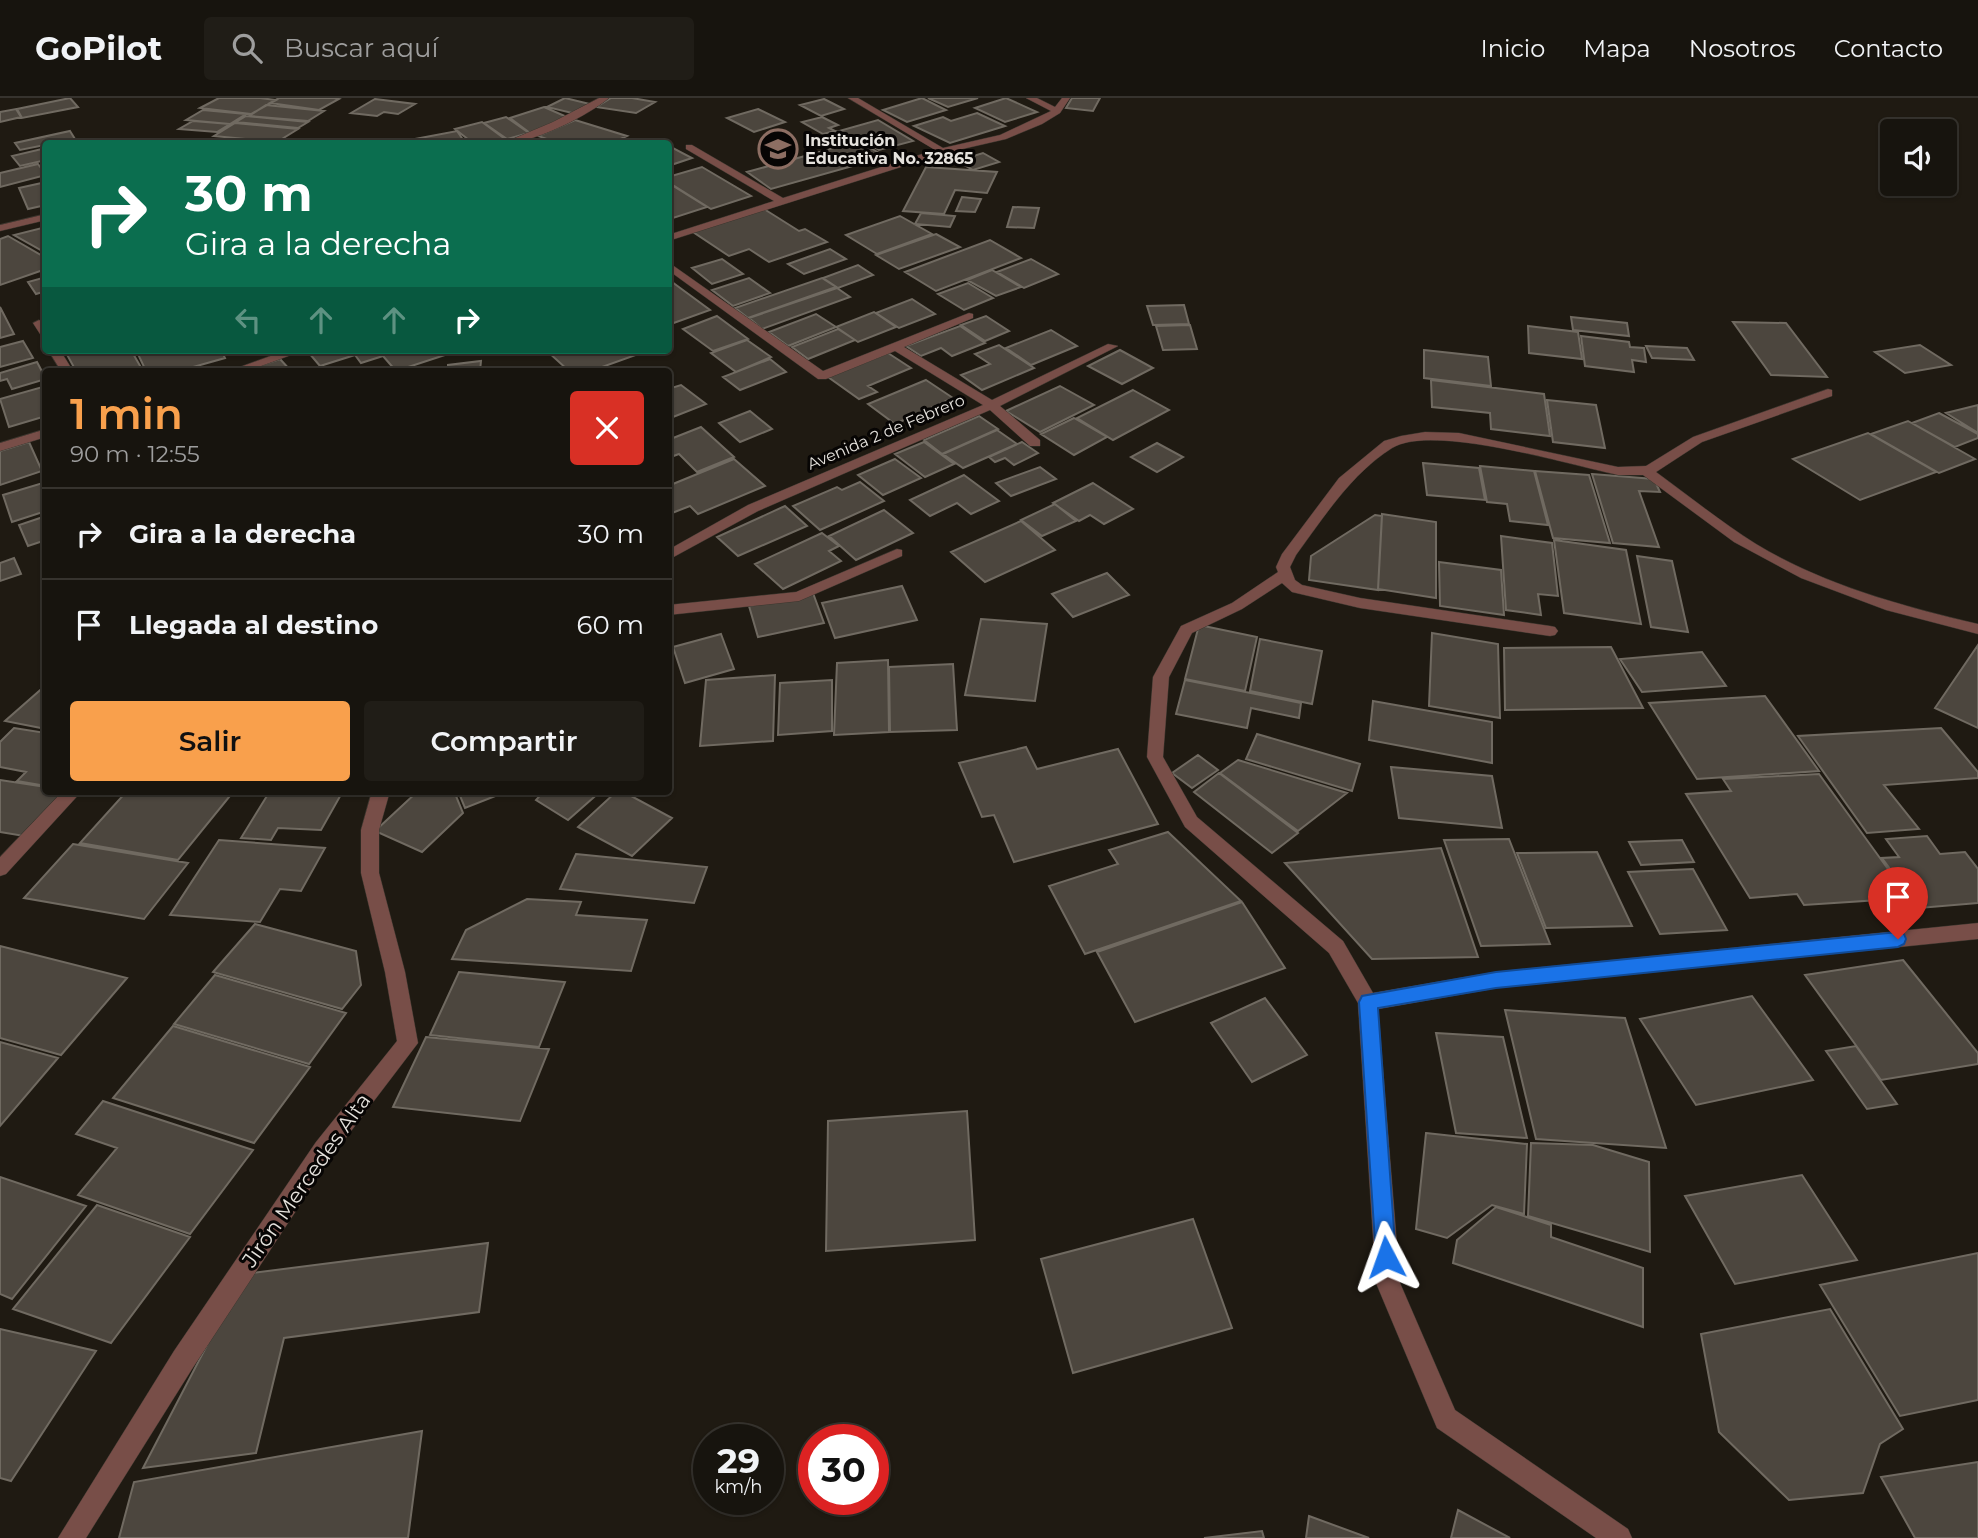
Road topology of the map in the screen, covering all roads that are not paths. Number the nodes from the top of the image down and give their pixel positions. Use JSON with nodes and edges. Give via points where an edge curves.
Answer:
{"nodes":[{"id":1,"x":605,"y":98,"type":"edge"},
{"id":2,"x":852,"y":98,"type":"edge"},
{"id":3,"x":1030,"y":98,"type":"edge"},
{"id":4,"x":1066,"y":98,"type":"edge"},
{"id":5,"x":1057,"y":111,"type":"junction"},
{"id":6,"x":516,"y":140,"type":"edge"},
{"id":7,"x":689,"y":147,"type":"dead end"},
{"id":8,"x":942,"y":152,"type":"junction"},
{"id":9,"x":783,"y":202,"type":"junction"},
{"id":10,"x":42,"y":218,"type":"edge"},
{"id":11,"x":0,"y":228,"type":"edge"},
{"id":12,"x":672,"y":237,"type":"edge"},
{"id":13,"x":672,"y":268,"type":"edge"},
{"id":14,"x":969,"y":316,"type":"dead end"},
{"id":15,"x":39,"y":323,"type":"dead end"},
{"id":16,"x":42,"y":328,"type":"edge"},
{"id":17,"x":1112,"y":346,"type":"dead end"},
{"id":18,"x":897,"y":347,"type":"junction"},
{"id":19,"x":285,"y":354,"type":"edge"},
{"id":20,"x":244,"y":368,"type":"edge"},
{"id":21,"x":1828,"y":393,"type":"dead end"},
{"id":22,"x":992,"y":405,"type":"junction"},
{"id":23,"x":42,"y":434,"type":"edge"},
{"id":24,"x":1035,"y":443,"type":"dead end"},
{"id":25,"x":0,"y":447,"type":"edge"},
{"id":26,"x":1645,"y":470,"type":"junction"},
{"id":27,"x":897,"y":553,"type":"dead end"},
{"id":28,"x":672,"y":554,"type":"edge"},
{"id":29,"x":1285,"y":574,"type":"junction"},
{"id":30,"x":672,"y":610,"type":"edge"},
{"id":31,"x":1978,"y":629,"type":"edge"},
{"id":32,"x":1550,"y":631,"type":"dead end"},
{"id":33,"x":69,"y":795,"type":"edge"},
{"id":34,"x":380,"y":795,"type":"edge"},
{"id":35,"x":0,"y":869,"type":"edge"},
{"id":36,"x":1978,"y":931,"type":"edge"},
{"id":37,"x":1368,"y":1002,"type":"junction"},
{"id":38,"x":71,"y":1538,"type":"edge"},
{"id":39,"x":1619,"y":1538,"type":"edge"}],
"edges":[{"from":1,"to":6,"type":"street"},
{"from":2,"to":8,"type":"street"},
{"from":3,"to":5,"type":"street"},
{"from":4,"to":5,"type":"street"},
{"from":5,"to":8,"type":"street","via":[[1003,137]]},
{"from":7,"to":9,"type":"street"},
{"from":8,"to":9,"type":"street"},
{"from":9,"to":12,"type":"street"},
{"from":10,"to":11,"type":"street"},
{"from":13,"to":18,"type":"street","via":[[822,376]]},
{"from":14,"to":18,"type":"street"},
{"from":15,"to":16,"type":"street"},
{"from":17,"to":22,"type":"street","name":"Avenida 2 de Febrero"},
{"from":18,"to":22,"type":"street"},
{"from":19,"to":20,"type":"street"},
{"from":21,"to":26,"type":"street","via":[[1705,437]]},
{"from":22,"to":24,"type":"street"},
{"from":22,"to":28,"type":"street","name":"Avenida 2 de Febrero","via":[[754,508]]},
{"from":23,"to":25,"type":"street"},
{"from":26,"to":29,"type":"street","via":[[1618,471],[1459,438],[1425,436],[1389,443],[1344,481],[1285,560]]},
{"from":26,"to":31,"type":"street","via":[[1754,548],[1799,570],[1880,603]]},
{"from":27,"to":30,"type":"street","via":[[799,596]]},
{"from":29,"to":32,"type":"street","via":[[1297,589],[1360,603]]},
{"from":29,"to":37,"type":"street","via":[[1237,606],[1186,630],[1161,677],[1155,757],[1191,821],[1336,947]]},
{"from":33,"to":35,"type":"street"},
{"from":34,"to":38,"type":"street","name":"Jirón Mercedes Alta","via":[[370,830],[370,873],[408,1042],[324,1149]]},
{"from":36,"to":37,"type":"street","via":[[1496,980]]},
{"from":37,"to":39,"type":"street","via":[[1388,1283],[1447,1419]]}]}
